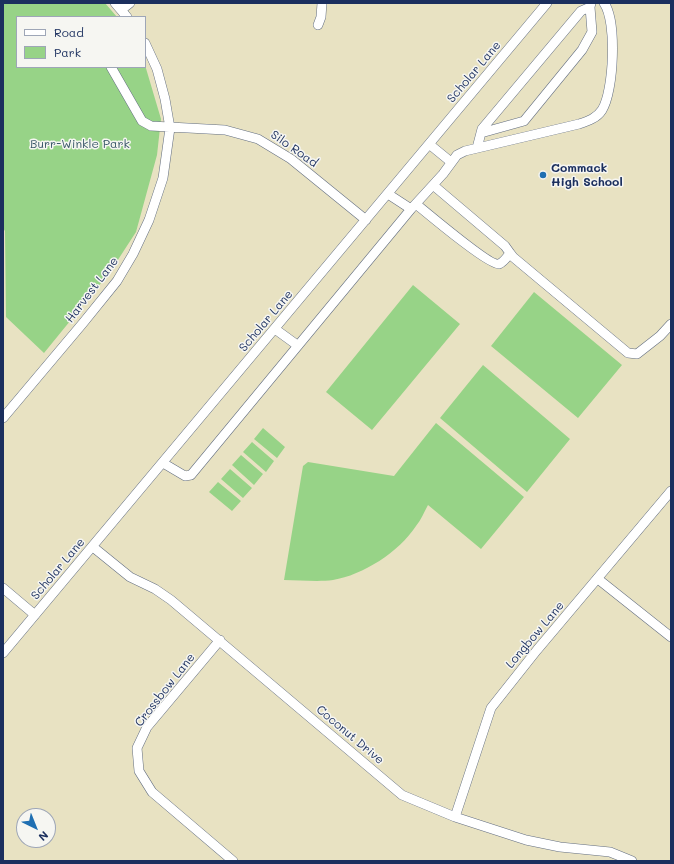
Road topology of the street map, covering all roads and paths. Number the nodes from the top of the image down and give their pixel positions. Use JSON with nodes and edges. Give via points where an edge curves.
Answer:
{"nodes":[{"id":1,"x":130,"y":3,"type":"edge"},
{"id":2,"x":322,"y":3,"type":"edge"},
{"id":3,"x":547,"y":3,"type":"edge"},
{"id":4,"x":604,"y":3,"type":"edge"},
{"id":5,"x":591,"y":5,"type":"edge"},
{"id":6,"x":121,"y":12,"type":"edge"},
{"id":7,"x":318,"y":25,"type":"dead end"},
{"id":8,"x":146,"y":45,"type":"edge"},
{"id":9,"x":112,"y":68,"type":"edge"},
{"id":10,"x":170,"y":128,"type":"junction"},
{"id":11,"x":481,"y":133,"type":"junction"},
{"id":12,"x":429,"y":144,"type":"junction"},
{"id":13,"x":478,"y":148,"type":"junction"},
{"id":14,"x":451,"y":162,"type":"junction"},
{"id":15,"x":433,"y":185,"type":"junction"},
{"id":16,"x":388,"y":194,"type":"junction"},
{"id":17,"x":413,"y":207,"type":"junction"},
{"id":18,"x":366,"y":220,"type":"junction"},
{"id":19,"x":510,"y":253,"type":"junction"},
{"id":20,"x":671,"y":324,"type":"edge"},
{"id":21,"x":275,"y":329,"type":"junction"},
{"id":22,"x":297,"y":345,"type":"junction"},
{"id":23,"x":3,"y":418,"type":"edge"},
{"id":24,"x":163,"y":463,"type":"junction"},
{"id":25,"x":671,"y":491,"type":"edge"},
{"id":26,"x":93,"y":547,"type":"junction"},
{"id":27,"x":598,"y":579,"type":"junction"},
{"id":28,"x":3,"y":588,"type":"edge"},
{"id":29,"x":35,"y":615,"type":"junction"},
{"id":30,"x":671,"y":637,"type":"edge"},
{"id":31,"x":220,"y":640,"type":"junction"},
{"id":32,"x":3,"y":653,"type":"edge"},
{"id":33,"x":455,"y":817,"type":"junction"},
{"id":34,"x":233,"y":861,"type":"edge"},
{"id":35,"x":632,"y":861,"type":"edge"}],
"edges":[{"from":1,"to":6,"type":"street"},
{"from":2,"to":7,"type":"street"},
{"from":3,"to":12,"type":"street","name":"Scholar Lane"},
{"from":4,"to":13,"type":"street","via":[[612,32],[612,71],[607,98],[595,118]]},
{"from":5,"to":11,"type":"street","via":[[582,11]]},
{"from":5,"to":11,"type":"street","via":[[592,32],[582,50],[524,121]]},
{"from":8,"to":10,"type":"street","name":"Harvest Lane","via":[[157,69]]},
{"from":9,"to":10,"type":"street","name":"Silo Road","via":[[142,121],[151,126]]},
{"from":10,"to":18,"type":"street","name":"Silo Road","via":[[225,130],[258,139],[291,159]]},
{"from":10,"to":23,"type":"street","name":"Harvest Lane","via":[[163,178],[134,254],[112,287]]},
{"from":11,"to":13,"type":"street"},
{"from":12,"to":14,"type":"street"},
{"from":12,"to":16,"type":"street","name":"Scholar Lane"},
{"from":13,"to":14,"type":"street","via":[[461,153]]},
{"from":14,"to":15,"type":"street"},
{"from":15,"to":17,"type":"street"},
{"from":15,"to":19,"type":"street"},
{"from":16,"to":17,"type":"street"},
{"from":16,"to":18,"type":"street","name":"Scholar Lane"},
{"from":17,"to":19,"type":"street","via":[[494,264],[504,261]]},
{"from":17,"to":22,"type":"street"},
{"from":18,"to":21,"type":"street","name":"Scholar Lane"},
{"from":19,"to":20,"type":"street","via":[[628,353],[637,354]]},
{"from":21,"to":22,"type":"street"},
{"from":21,"to":24,"type":"street","name":"Scholar Lane"},
{"from":22,"to":24,"type":"street","via":[[191,474],[185,476]]},
{"from":24,"to":26,"type":"street","name":"Scholar Lane"},
{"from":25,"to":27,"type":"street","name":"Longbow Lane"},
{"from":26,"to":29,"type":"street","name":"Scholar Lane"},
{"from":26,"to":31,"type":"street","name":"Coconut Drive","via":[[130,577],[171,600]]},
{"from":27,"to":30,"type":"street"},
{"from":27,"to":33,"type":"street","name":"Longbow Lane","via":[[491,708]]},
{"from":28,"to":29,"type":"street"},
{"from":29,"to":32,"type":"street","name":"Scholar Lane"},
{"from":31,"to":33,"type":"street","name":"Coconut Drive","via":[[402,795]]},
{"from":31,"to":34,"type":"street","name":"Crossbow Lane","via":[[148,727],[137,748],[139,771],[152,792]]},
{"from":33,"to":35,"type":"street","name":"Coconut Drive","via":[[526,840],[560,847],[610,852]]}]}
